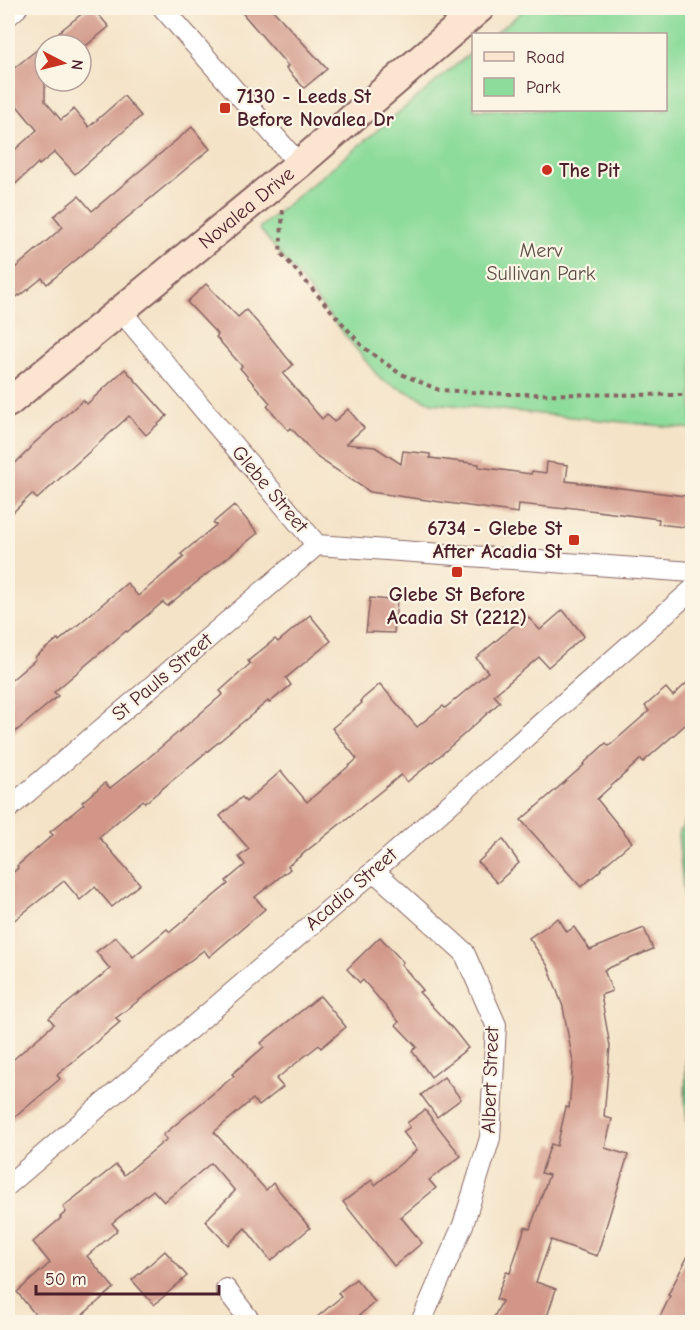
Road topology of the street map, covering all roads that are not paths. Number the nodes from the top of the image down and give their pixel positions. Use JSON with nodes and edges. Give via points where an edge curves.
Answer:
{"nodes":[{"id":1,"x":17,"y":8,"type":"edge"},
{"id":2,"x":163,"y":8,"type":"edge"},
{"id":3,"x":480,"y":8,"type":"edge"},
{"id":4,"x":8,"y":16,"type":"edge"},
{"id":5,"x":299,"y":164,"type":"junction"},
{"id":6,"x":121,"y":311,"type":"junction"},
{"id":7,"x":8,"y":403,"type":"edge"},
{"id":8,"x":317,"y":545,"type":"junction"},
{"id":9,"x":693,"y":572,"type":"edge"},
{"id":10,"x":693,"y":590,"type":"edge"},
{"id":11,"x":8,"y":809,"type":"edge"},
{"id":12,"x":374,"y":871,"type":"junction"},
{"id":13,"x":8,"y":1185,"type":"edge"},
{"id":14,"x":226,"y":1289,"type":"dead end"},
{"id":15,"x":251,"y":1323,"type":"edge"},
{"id":16,"x":421,"y":1323,"type":"edge"}],
"edges":[{"from":1,"to":4,"type":"street"},
{"from":2,"to":5,"type":"street"},
{"from":3,"to":5,"type":"street","name":"Novalea Drive"},
{"from":5,"to":6,"type":"street","name":"Novalea Drive"},
{"from":6,"to":7,"type":"street","name":"Novalea Drive"},
{"from":6,"to":8,"type":"street","name":"Glebe Street"},
{"from":8,"to":9,"type":"street","name":"Glebe Street"},
{"from":8,"to":11,"type":"street","name":"St Pauls Street"},
{"from":10,"to":12,"type":"street","name":"Acadia Street"},
{"from":12,"to":13,"type":"street","name":"Acadia Street"},
{"from":12,"to":16,"type":"street","name":"Albert Street","via":[[464,952],[496,1025],[490,1138],[463,1225]]},
{"from":14,"to":15,"type":"street"}]}
